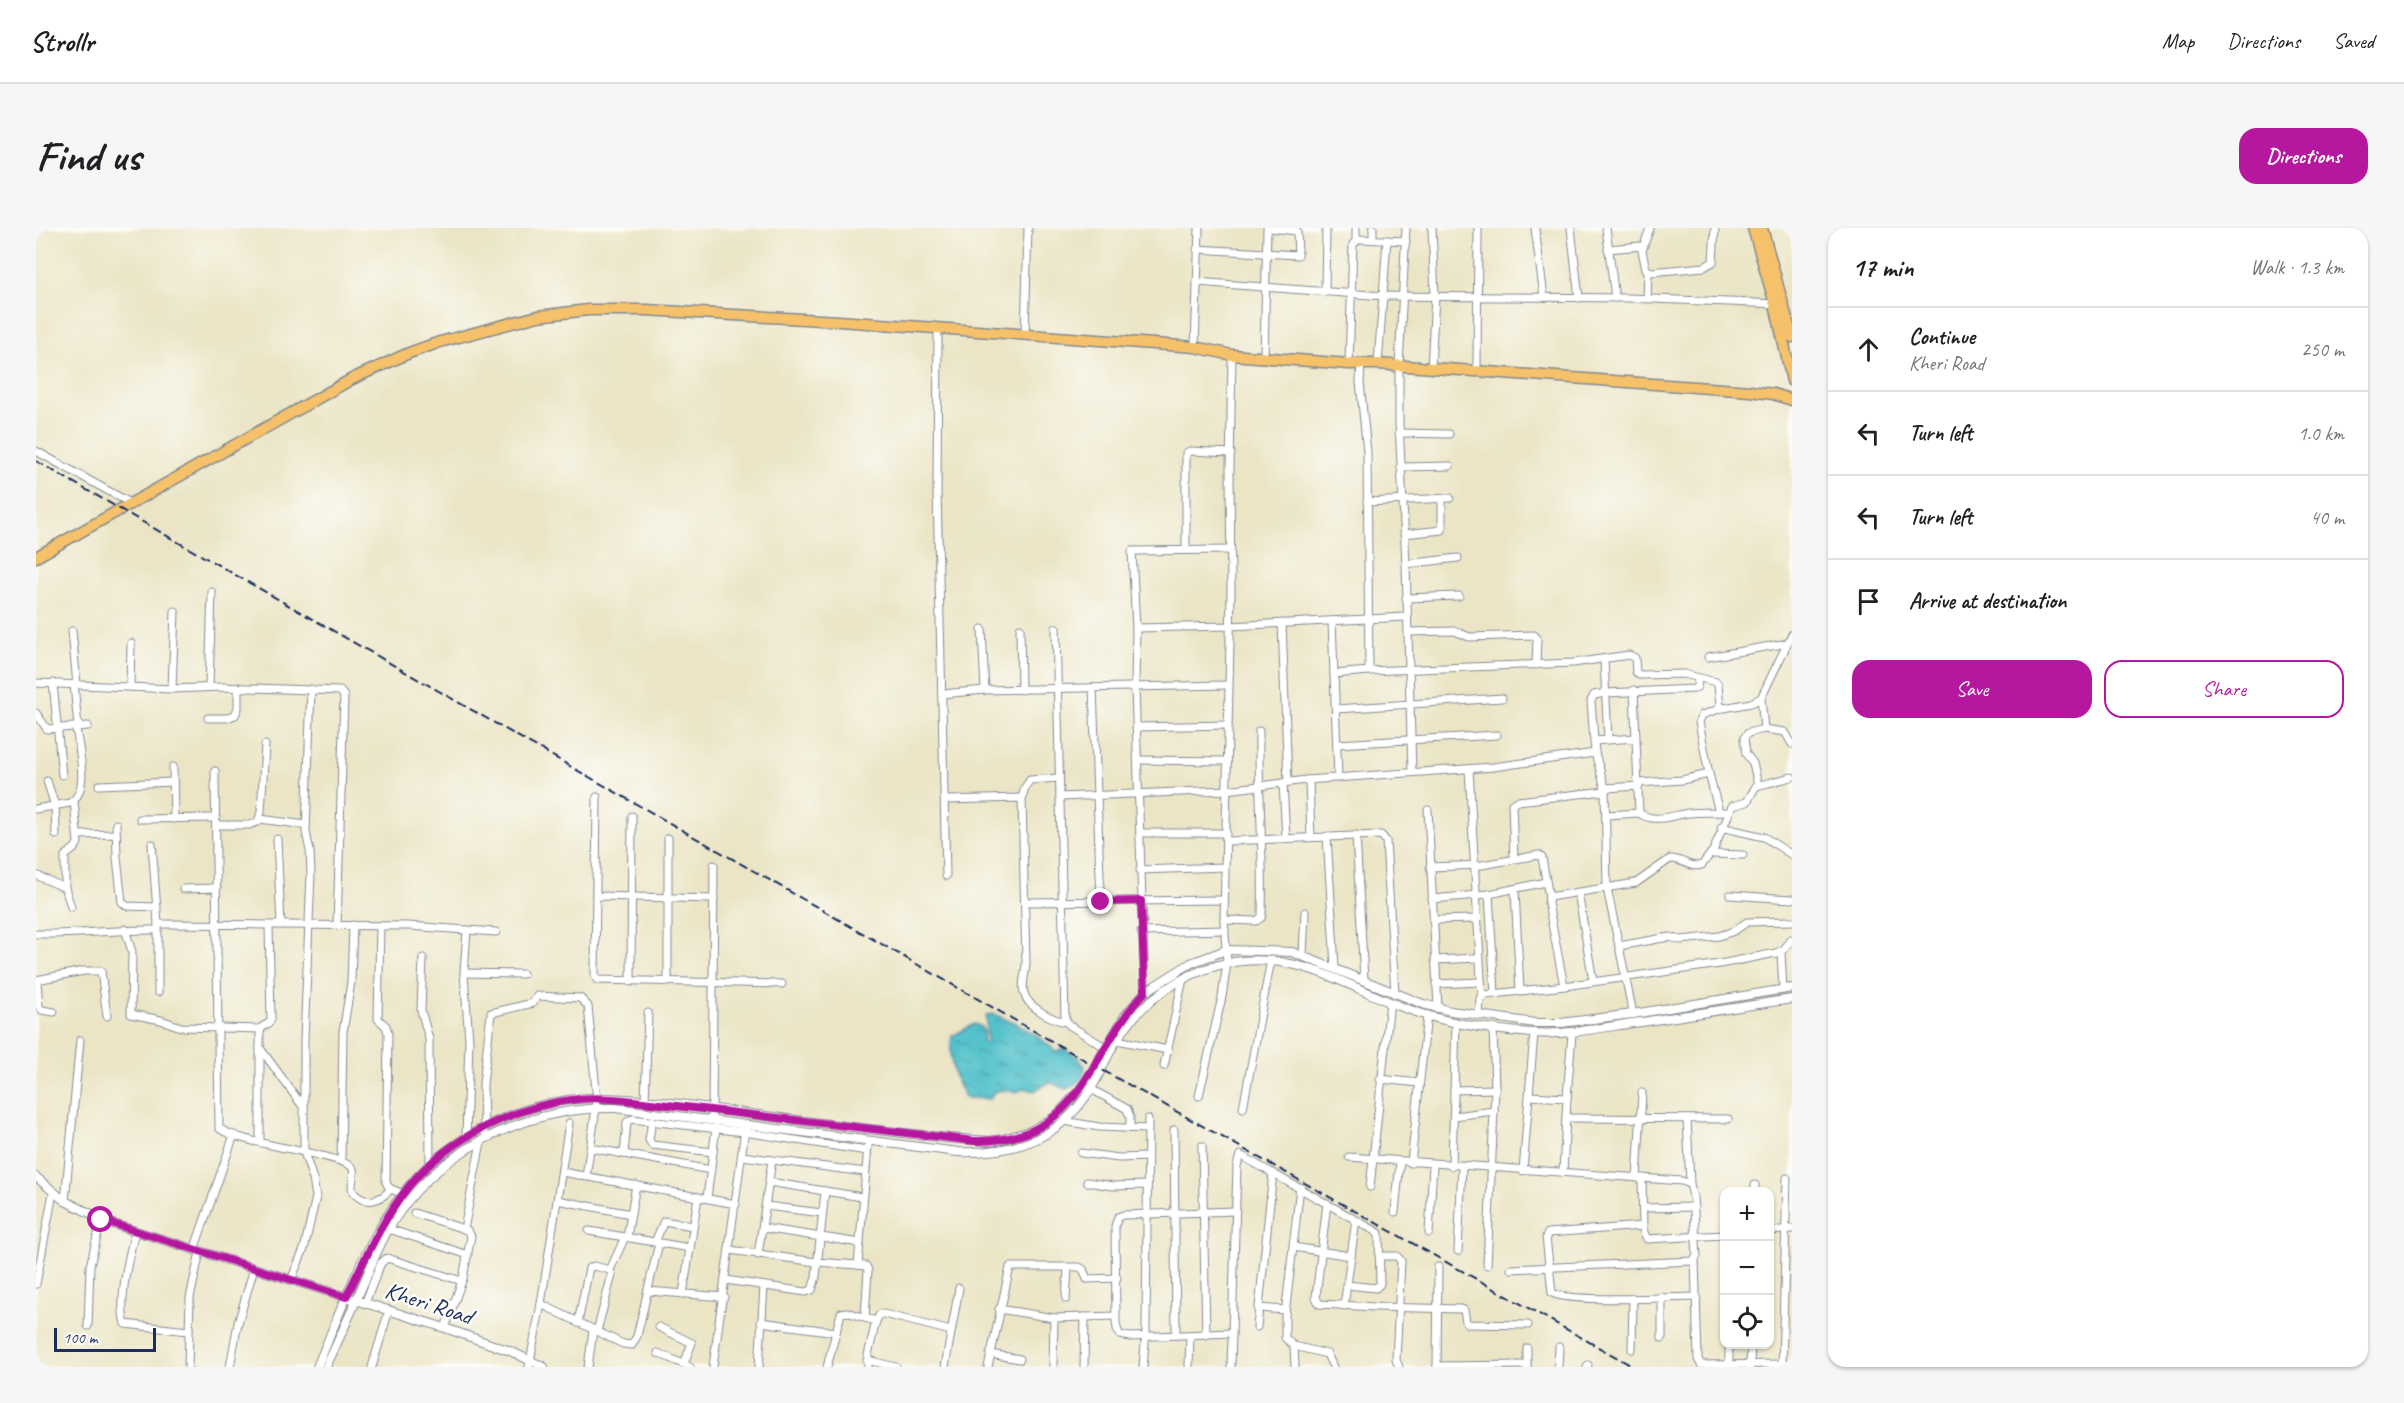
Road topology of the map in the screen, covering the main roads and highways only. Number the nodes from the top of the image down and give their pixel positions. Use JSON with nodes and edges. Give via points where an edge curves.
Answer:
{"nodes":[{"id":1,"x":1753,"y":228,"type":"edge"},
{"id":2,"x":1762,"y":228,"type":"edge"},
{"id":3,"x":1779,"y":304,"type":"junction"},
{"id":4,"x":1792,"y":337,"type":"edge"},
{"id":5,"x":1792,"y":381,"type":"edge"},
{"id":6,"x":1792,"y":392,"type":"edge"},
{"id":7,"x":1773,"y":394,"type":"junction"},
{"id":8,"x":1792,"y":399,"type":"edge"},
{"id":9,"x":36,"y":556,"type":"edge"}],
"edges":[{"from":1,"to":3,"type":"main road"},
{"from":2,"to":3,"type":"main road"},
{"from":3,"to":4,"type":"main road"},
{"from":3,"to":5,"type":"main road"},
{"from":6,"to":7,"type":"main road"},
{"from":6,"to":8,"type":"main road"},
{"from":7,"to":8,"type":"main road"},
{"from":7,"to":9,"type":"main road","via":[[1233,355],[1195,347],[938,328],[588,310],[538,316],[440,342],[384,364]]}]}
